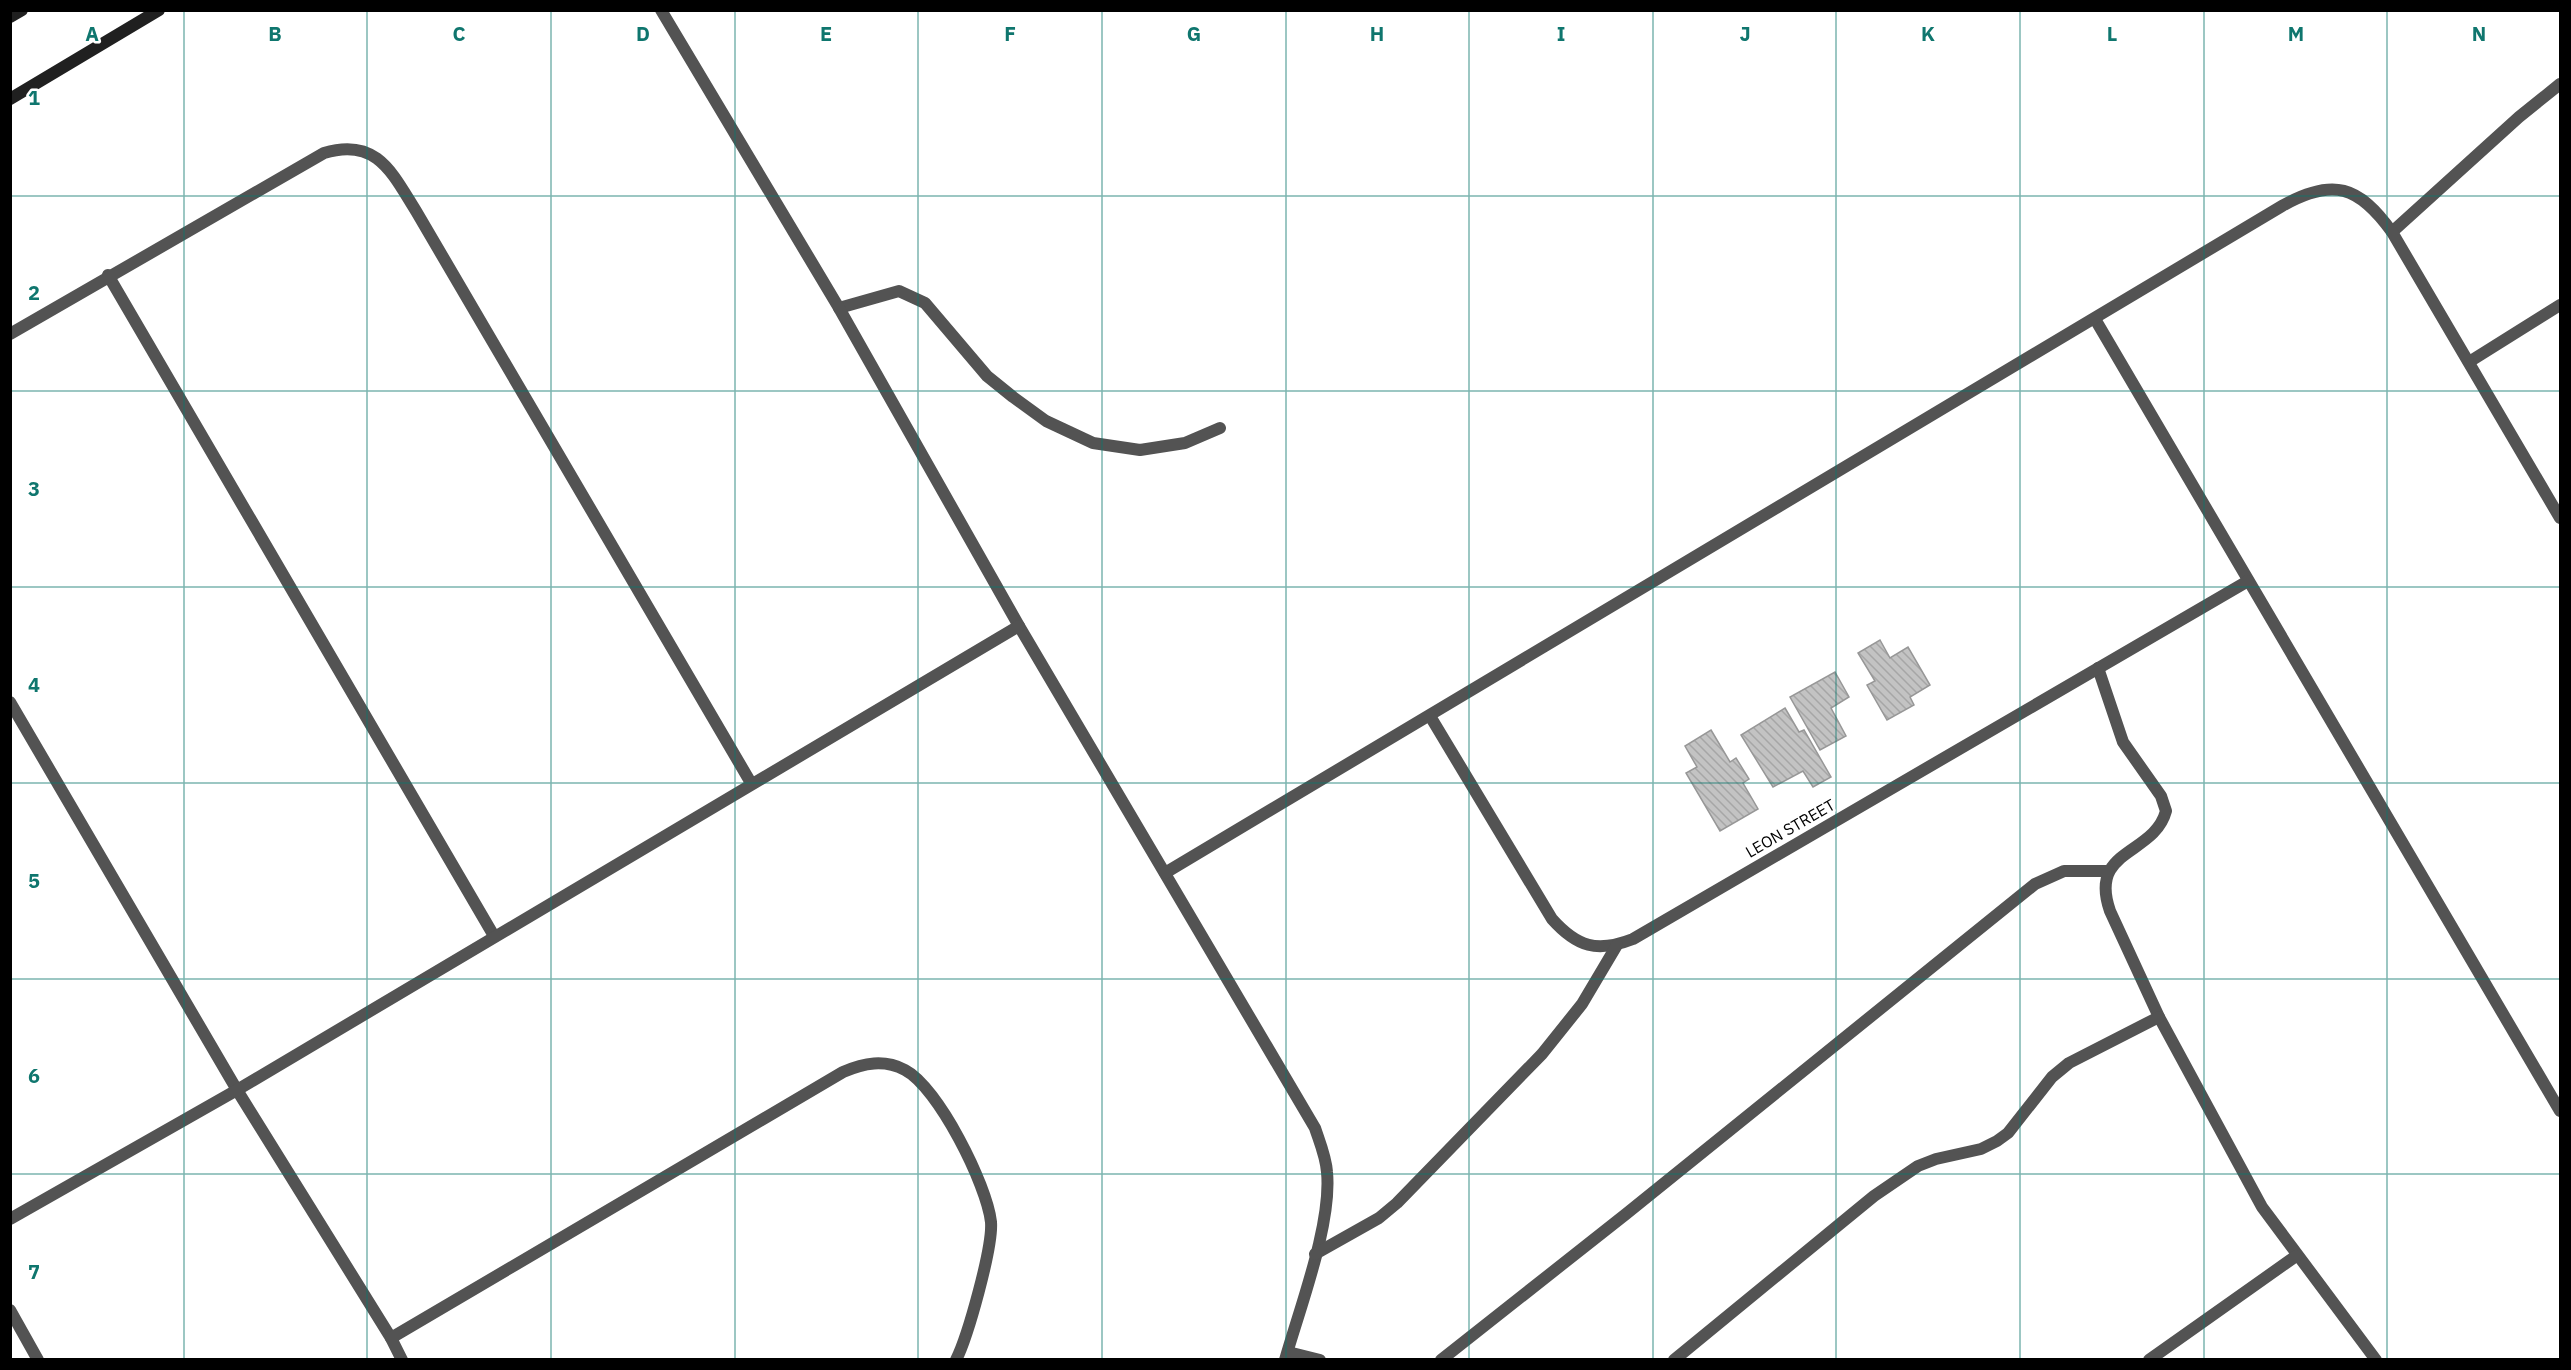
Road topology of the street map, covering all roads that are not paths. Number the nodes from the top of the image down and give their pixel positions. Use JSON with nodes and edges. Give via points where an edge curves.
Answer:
{"nodes":[{"id":1,"x":22,"y":10,"type":"edge"},
{"id":2,"x":159,"y":10,"type":"edge"},
{"id":3,"x":661,"y":10,"type":"edge"},
{"id":4,"x":10,"y":17,"type":"edge"},
{"id":5,"x":2560,"y":84,"type":"edge"},
{"id":6,"x":10,"y":99,"type":"edge"},
{"id":7,"x":2392,"y":232,"type":"junction"},
{"id":8,"x":108,"y":275,"type":"junction"},
{"id":9,"x":2560,"y":304,"type":"edge"},
{"id":10,"x":839,"y":308,"type":"junction"},
{"id":11,"x":2095,"y":319,"type":"junction"},
{"id":12,"x":10,"y":333,"type":"edge"},
{"id":13,"x":2469,"y":362,"type":"junction"},
{"id":14,"x":1220,"y":428,"type":"dead end"},
{"id":15,"x":2560,"y":518,"type":"edge"},
{"id":16,"x":2248,"y":580,"type":"junction"},
{"id":17,"x":1019,"y":626,"type":"junction"},
{"id":18,"x":2098,"y":668,"type":"junction"},
{"id":19,"x":10,"y":702,"type":"edge"},
{"id":20,"x":1430,"y":716,"type":"junction"},
{"id":21,"x":752,"y":783,"type":"junction"},
{"id":22,"x":2109,"y":871,"type":"junction"},
{"id":23,"x":1165,"y":873,"type":"junction"},
{"id":24,"x":494,"y":936,"type":"junction"},
{"id":25,"x":1617,"y":945,"type":"junction"},
{"id":26,"x":2160,"y":1017,"type":"junction"},
{"id":27,"x":237,"y":1090,"type":"junction"},
{"id":28,"x":2560,"y":1111,"type":"edge"},
{"id":29,"x":10,"y":1219,"type":"edge"},
{"id":30,"x":1315,"y":1254,"type":"junction"},
{"id":31,"x":2296,"y":1256,"type":"junction"},
{"id":32,"x":10,"y":1310,"type":"edge"},
{"id":33,"x":391,"y":1338,"type":"junction"},
{"id":34,"x":1286,"y":1355,"type":"edge"},
{"id":35,"x":38,"y":1359,"type":"edge"},
{"id":36,"x":402,"y":1359,"type":"edge"},
{"id":37,"x":956,"y":1359,"type":"edge"},
{"id":38,"x":1320,"y":1359,"type":"edge"},
{"id":39,"x":1441,"y":1359,"type":"edge"},
{"id":40,"x":1674,"y":1359,"type":"edge"},
{"id":41,"x":2149,"y":1359,"type":"edge"},
{"id":42,"x":2376,"y":1359,"type":"edge"}],
"edges":[{"from":1,"to":4,"type":"main road"},
{"from":2,"to":6,"type":"main road"},
{"from":3,"to":10,"type":"street"},
{"from":5,"to":7,"type":"street"},
{"from":7,"to":11,"type":"street","via":[[2377,210],[2360,197],[2337,190],[2317,191],[2289,203]]},
{"from":7,"to":13,"type":"street"},
{"from":8,"to":12,"type":"street"},
{"from":8,"to":21,"type":"street","via":[[324,153],[353,148],[377,158],[416,211]]},
{"from":8,"to":24,"type":"street"},
{"from":9,"to":13,"type":"street"},
{"from":10,"to":14,"type":"street","via":[[899,291],[925,303],[987,376],[1013,398],[1046,421],[1092,443],[1140,450],[1185,444]]},
{"from":10,"to":17,"type":"street"},
{"from":11,"to":16,"type":"street"},
{"from":11,"to":20,"type":"street"},
{"from":13,"to":15,"type":"street"},
{"from":16,"to":18,"type":"street","name":"LEON STREET"},
{"from":16,"to":28,"type":"street"},
{"from":17,"to":21,"type":"street"},
{"from":17,"to":23,"type":"street"},
{"from":18,"to":22,"type":"street","via":[[2123,741],[2161,796],[2166,812],[2159,826]]},
{"from":18,"to":25,"type":"street","name":"LEON STREET"},
{"from":19,"to":27,"type":"street"},
{"from":20,"to":23,"type":"street"},
{"from":20,"to":25,"type":"street","name":"LEON STREET","via":[[1552,919],[1582,943]]},
{"from":21,"to":24,"type":"street"},
{"from":22,"to":26,"type":"street","via":[[2106,898]]},
{"from":22,"to":39,"type":"street","via":[[2064,871],[2035,884]]},
{"from":23,"to":30,"type":"street","via":[[1315,1128],[1323,1151],[1328,1196]]},
{"from":24,"to":27,"type":"street"},
{"from":25,"to":30,"type":"street","via":[[1582,1004],[1549,1046],[1405,1194],[1379,1218]]},
{"from":26,"to":31,"type":"street","via":[[2262,1207]]},
{"from":26,"to":40,"type":"street","via":[[2069,1063],[2052,1077],[1997,1142],[1935,1159],[1893,1183]]},
{"from":27,"to":29,"type":"street"},
{"from":27,"to":33,"type":"street"},
{"from":30,"to":34,"type":"street"},
{"from":31,"to":41,"type":"street"},
{"from":31,"to":42,"type":"street"},
{"from":32,"to":35,"type":"street"},
{"from":33,"to":36,"type":"street"},
{"from":33,"to":37,"type":"street","via":[[843,1072],[881,1062],[906,1070],[931,1094],[975,1168],[988,1205],[990,1237]]},
{"from":34,"to":38,"type":"street"}]}
